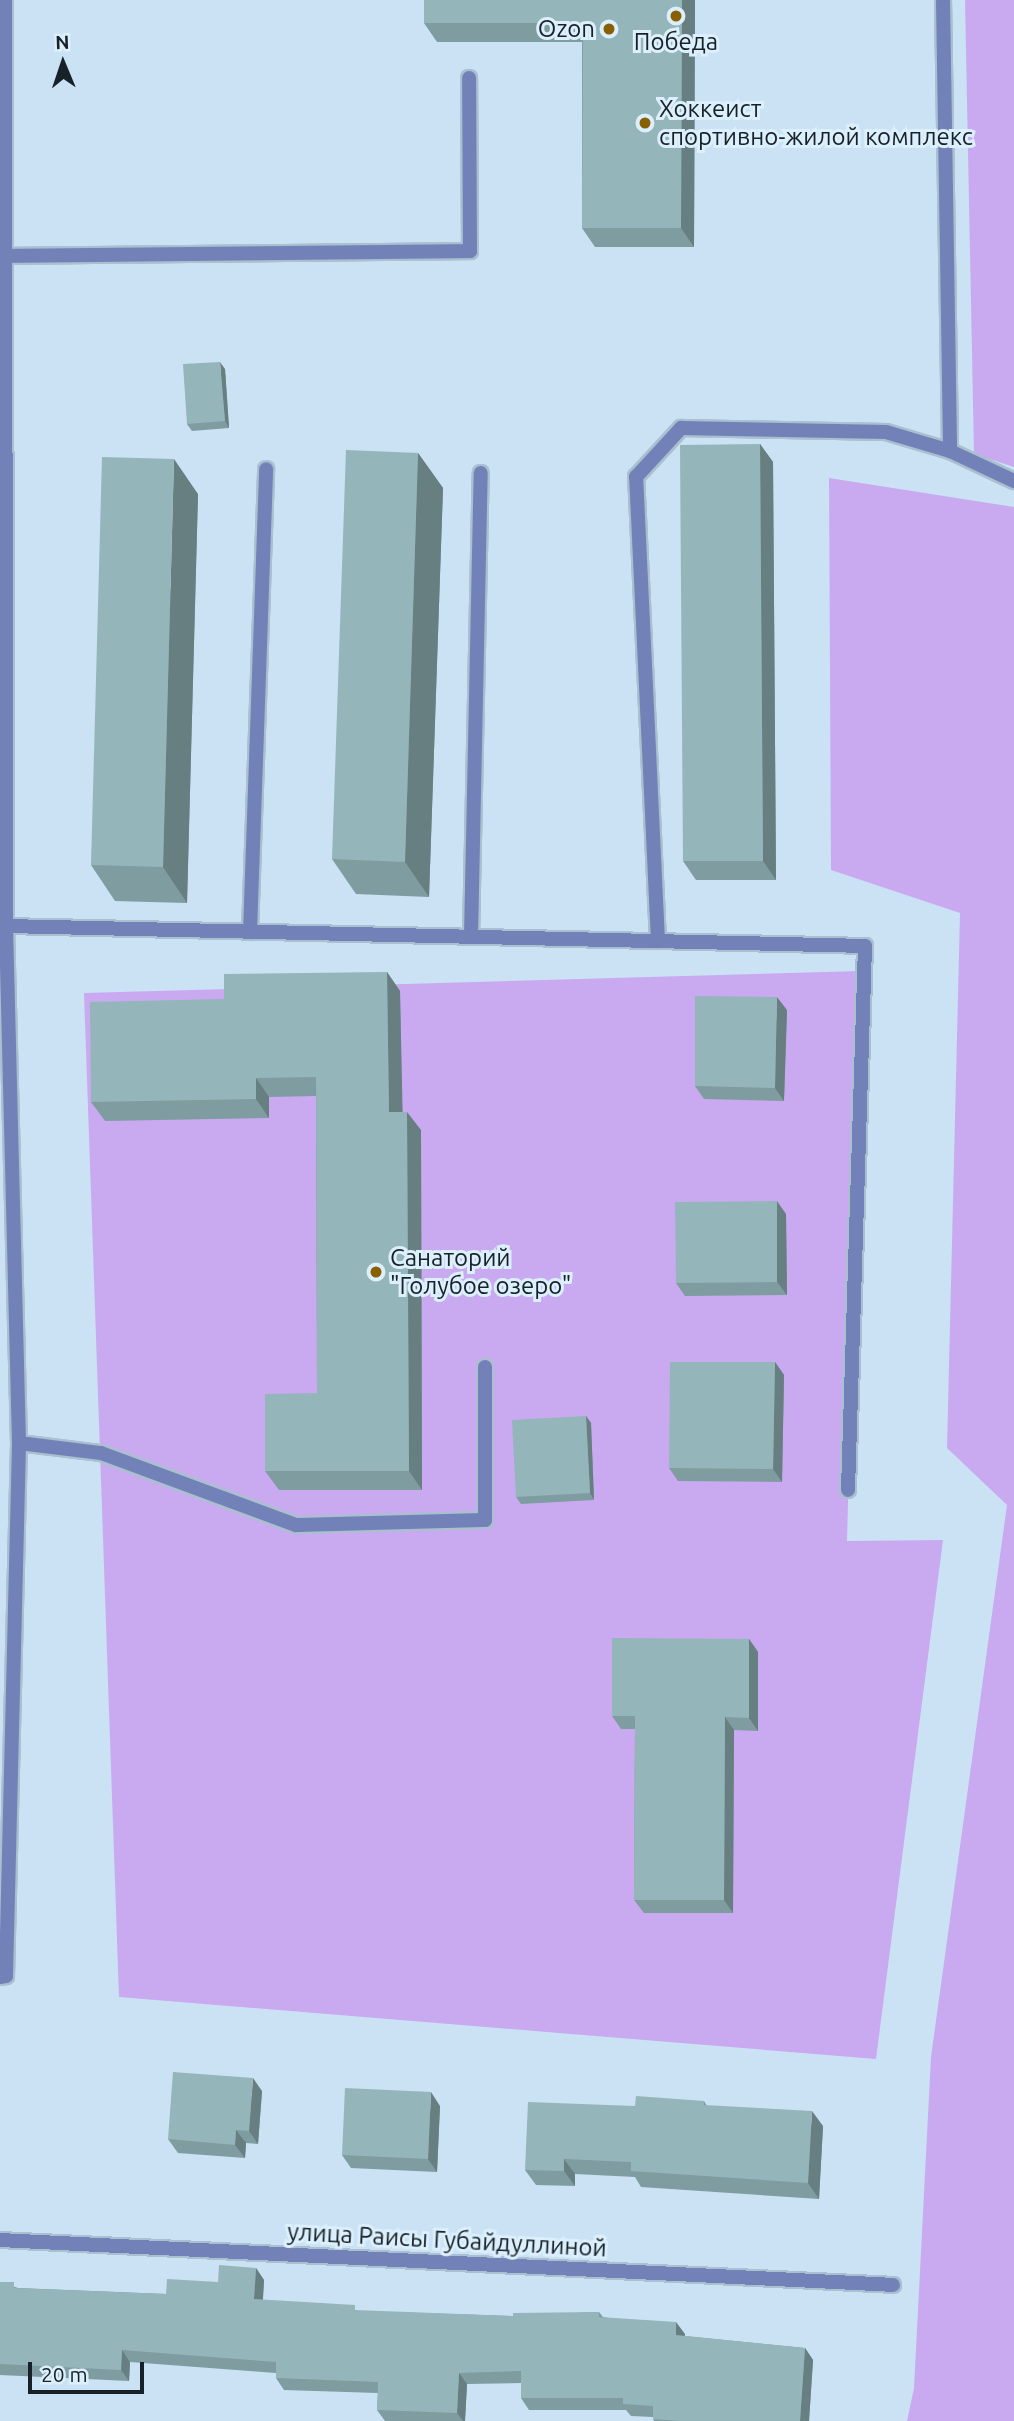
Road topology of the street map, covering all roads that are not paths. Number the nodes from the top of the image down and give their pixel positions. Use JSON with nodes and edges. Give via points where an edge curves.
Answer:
{"nodes":[{"id":1,"x":5,"y":0,"type":"edge"},
{"id":2,"x":943,"y":0,"type":"edge"},
{"id":3,"x":469,"y":78,"type":"dead end"},
{"id":4,"x":3,"y":256,"type":"junction"},
{"id":5,"x":950,"y":451,"type":"junction"},
{"id":6,"x":265,"y":469,"type":"dead end"},
{"id":7,"x":481,"y":473,"type":"dead end"},
{"id":8,"x":1014,"y":481,"type":"edge"},
{"id":9,"x":6,"y":926,"type":"junction"},
{"id":10,"x":250,"y":932,"type":"junction"},
{"id":11,"x":471,"y":936,"type":"junction"},
{"id":12,"x":658,"y":941,"type":"junction"},
{"id":13,"x":485,"y":1367,"type":"dead end"},
{"id":14,"x":19,"y":1443,"type":"junction"},
{"id":15,"x":848,"y":1490,"type":"dead end"},
{"id":16,"x":0,"y":1977,"type":"edge"},
{"id":17,"x":0,"y":2240,"type":"edge"},
{"id":18,"x":892,"y":2285,"type":"dead end"}],
"edges":[{"from":1,"to":4,"type":"street"},
{"from":2,"to":5,"type":"street"},
{"from":3,"to":4,"type":"street","via":[[470,251]]},
{"from":4,"to":9,"type":"street"},
{"from":5,"to":8,"type":"street"},
{"from":5,"to":12,"type":"street","via":[[886,432],[681,428],[636,477]]},
{"from":6,"to":10,"type":"street"},
{"from":7,"to":11,"type":"street"},
{"from":9,"to":10,"type":"street"},
{"from":9,"to":14,"type":"street"},
{"from":10,"to":11,"type":"street"},
{"from":11,"to":12,"type":"street"},
{"from":12,"to":15,"type":"street","via":[[865,946]]},
{"from":13,"to":14,"type":"street","via":[[485,1520],[296,1525],[101,1453]]},
{"from":14,"to":16,"type":"street","via":[[6,1976]]},
{"from":17,"to":18,"type":"street","name":"улица Раисы Губайдуллиной"}]}
